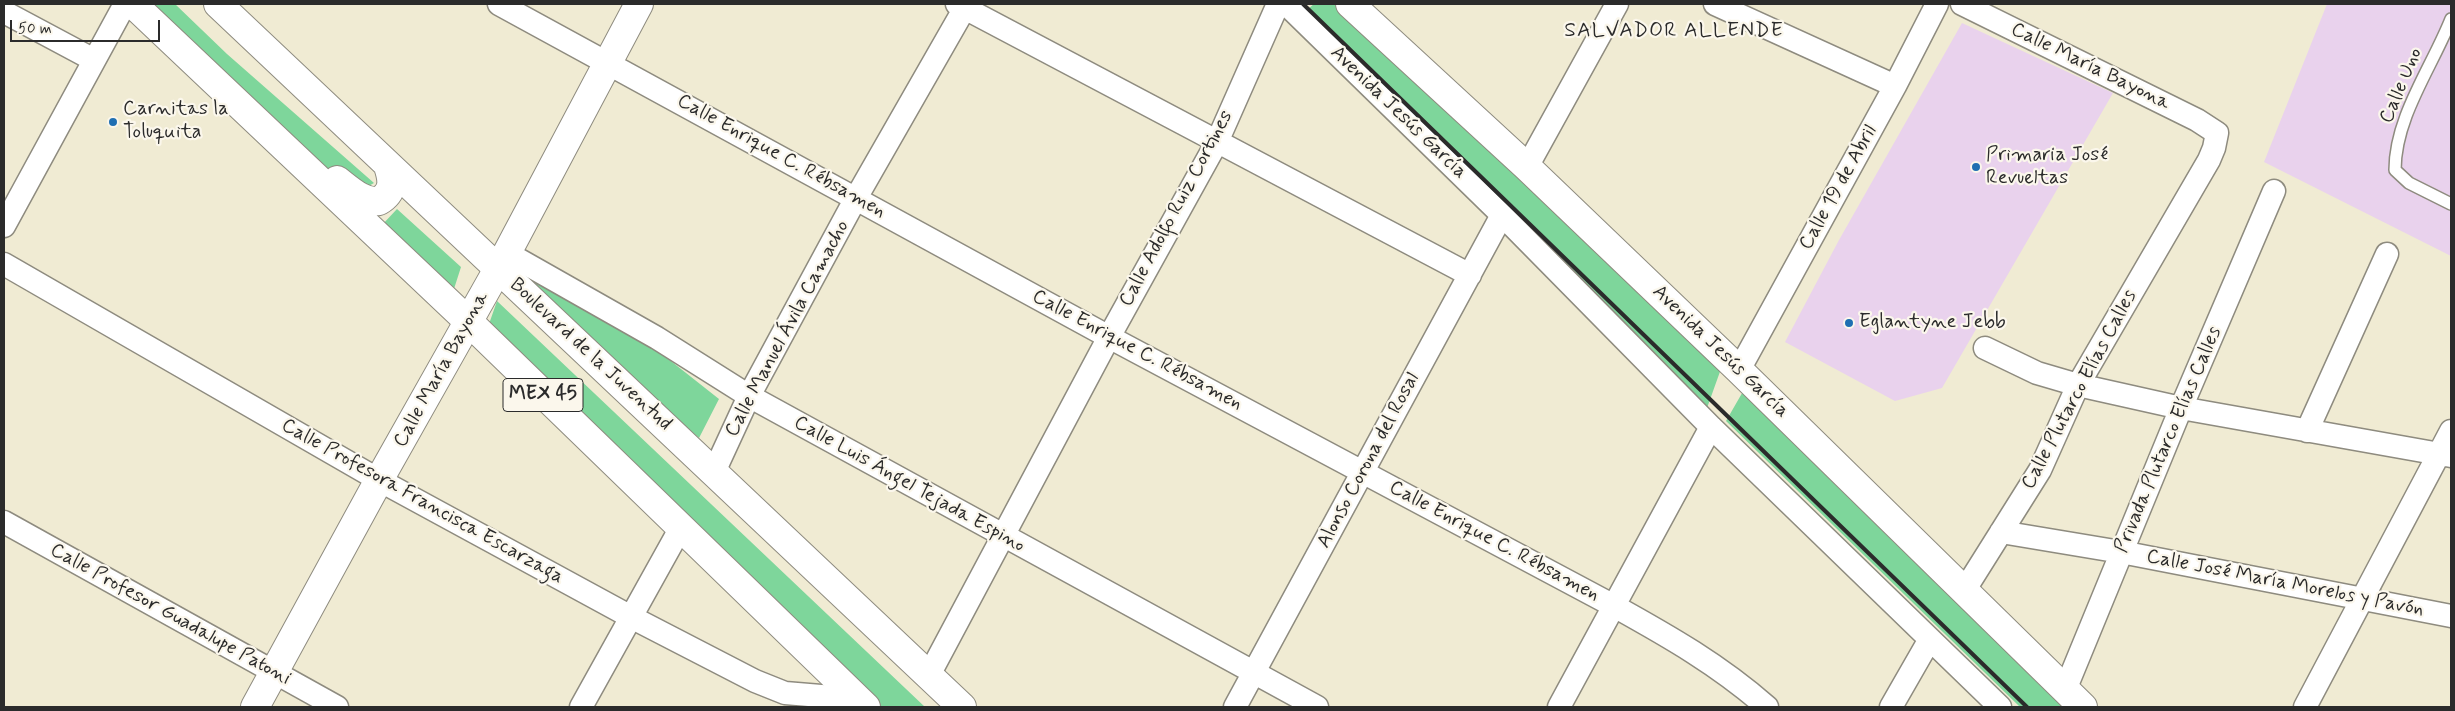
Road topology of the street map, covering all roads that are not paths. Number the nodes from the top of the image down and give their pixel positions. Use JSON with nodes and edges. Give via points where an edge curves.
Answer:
{"nodes":[{"id":1,"x":125,"y":4,"type":"edge"},
{"id":2,"x":133,"y":4,"type":"edge"},
{"id":3,"x":218,"y":4,"type":"edge"},
{"id":4,"x":500,"y":4,"type":"edge"},
{"id":5,"x":639,"y":4,"type":"edge"},
{"id":6,"x":1278,"y":4,"type":"edge"},
{"id":7,"x":1286,"y":4,"type":"edge"},
{"id":8,"x":1350,"y":4,"type":"edge"},
{"id":9,"x":1617,"y":4,"type":"edge"},
{"id":10,"x":1715,"y":4,"type":"edge"},
{"id":11,"x":1936,"y":4,"type":"edge"},
{"id":12,"x":1962,"y":4,"type":"edge"},
{"id":13,"x":963,"y":5,"type":"edge"},
{"id":14,"x":4,"y":12,"type":"edge"},
{"id":15,"x":2450,"y":25,"type":"edge"},
{"id":16,"x":94,"y":60,"type":"junction"},
{"id":17,"x":608,"y":63,"type":"junction"},
{"id":18,"x":218,"y":86,"type":"junction"},
{"id":19,"x":1895,"y":86,"type":"junction"},
{"id":20,"x":2217,"y":134,"type":"joint"},
{"id":21,"x":1217,"y":142,"type":"junction"},
{"id":22,"x":388,"y":166,"type":"junction"},
{"id":23,"x":1527,"y":167,"type":"junction"},
{"id":24,"x":2274,"y":191,"type":"dead end"},
{"id":25,"x":856,"y":198,"type":"junction"},
{"id":26,"x":2451,"y":204,"type":"edge"},
{"id":27,"x":1502,"y":215,"type":"junction"},
{"id":28,"x":4,"y":226,"type":"edge"},
{"id":29,"x":2387,"y":254,"type":"dead end"},
{"id":30,"x":503,"y":261,"type":"junction"},
{"id":31,"x":4,"y":264,"type":"edge"},
{"id":32,"x":1470,"y":275,"type":"junction"},
{"id":33,"x":469,"y":322,"type":"junction"},
{"id":34,"x":1109,"y":337,"type":"junction"},
{"id":35,"x":1985,"y":348,"type":"dead end"},
{"id":36,"x":1739,"y":370,"type":"junction"},
{"id":37,"x":2078,"y":385,"type":"junction"},
{"id":38,"x":749,"y":396,"type":"junction"},
{"id":39,"x":2181,"y":408,"type":"junction"},
{"id":40,"x":1712,"y":427,"type":"junction"},
{"id":41,"x":2307,"y":431,"type":"junction"},
{"id":42,"x":2451,"y":431,"type":"edge"},
{"id":43,"x":2445,"y":455,"type":"edge"},
{"id":44,"x":714,"y":472,"type":"junction"},
{"id":45,"x":1362,"y":472,"type":"junction"},
{"id":46,"x":379,"y":480,"type":"junction"},
{"id":47,"x":4,"y":522,"type":"edge"},
{"id":48,"x":680,"y":529,"type":"junction"},
{"id":49,"x":2001,"y":532,"type":"junction"},
{"id":50,"x":1002,"y":536,"type":"junction"},
{"id":51,"x":2122,"y":552,"type":"junction"},
{"id":52,"x":1964,"y":591,"type":"junction"},
{"id":53,"x":2361,"y":599,"type":"junction"},
{"id":54,"x":1614,"y":606,"type":"junction"},
{"id":55,"x":2451,"y":616,"type":"edge"},
{"id":56,"x":631,"y":617,"type":"junction"},
{"id":57,"x":1930,"y":639,"type":"junction"},
{"id":58,"x":274,"y":673,"type":"junction"},
{"id":59,"x":1253,"y":674,"type":"junction"},
{"id":60,"x":929,"y":675,"type":"junction"},
{"id":61,"x":2074,"y":699,"type":"edge"},
{"id":62,"x":861,"y":703,"type":"edge"},
{"id":63,"x":255,"y":707,"type":"edge"},
{"id":64,"x":337,"y":707,"type":"edge"},
{"id":65,"x":581,"y":707,"type":"edge"},
{"id":66,"x":962,"y":707,"type":"edge"},
{"id":67,"x":1235,"y":707,"type":"edge"},
{"id":68,"x":1317,"y":707,"type":"edge"},
{"id":69,"x":1559,"y":707,"type":"edge"},
{"id":70,"x":1767,"y":707,"type":"edge"},
{"id":71,"x":1891,"y":707,"type":"edge"},
{"id":72,"x":2000,"y":707,"type":"edge"},
{"id":73,"x":2305,"y":707,"type":"edge"}],
"edges":[{"from":1,"to":16,"type":"street"},
{"from":2,"to":18,"type":"main road","number":"MEX 45"},
{"from":3,"to":22,"type":"main road","name":"Boulevard de la Juventud","number":"MEX 45"},
{"from":4,"to":17,"type":"street","name":"Calle Enrique C. Rébsamen"},
{"from":5,"to":17,"type":"main road","name":"Calle María Bayona"},
{"from":6,"to":21,"type":"street","name":"Calle Adolfo Ruiz Cortines"},
{"from":7,"to":27,"type":"street","name":"Avenida Jesús García"},
{"from":8,"to":23,"type":"main road","name":"Avenida Jesús García"},
{"from":9,"to":23,"type":"street"},
{"from":10,"to":19,"type":"street"},
{"from":11,"to":19,"type":"street","name":"Calle 19 de Abril"},
{"from":12,"to":20,"type":"street","name":"Calle María Bayona","via":[[2197,120]]},
{"from":13,"to":21,"type":"street"},
{"from":13,"to":25,"type":"street","name":"Calle Manuel Ávila Camacho"},
{"from":14,"to":16,"type":"street"},
{"from":15,"to":26,"type":"lane","name":"Calle Uno","via":[[2401,134],[2395,154],[2395,170],[2409,183]]},
{"from":16,"to":28,"type":"street"},
{"from":17,"to":25,"type":"street","name":"Calle Enrique C. Rébsamen"},
{"from":17,"to":30,"type":"main road","name":"Calle María Bayona"},
{"from":18,"to":22,"type":"main road","via":[[361,198],[379,201],[388,194],[393,183]]},
{"from":18,"to":33,"type":"main road","number":"MEX 45"},
{"from":19,"to":36,"type":"street","name":"Calle 19 de Abril"},
{"from":20,"to":37,"type":"street","name":"Calle Plutarco Elías Calles","via":[[2209,160]]},
{"from":21,"to":32,"type":"street"},
{"from":21,"to":34,"type":"street","name":"Calle Adolfo Ruiz Cortines"},
{"from":22,"to":30,"type":"main road","name":"Boulevard de la Juventud","number":"MEX 45"},
{"from":23,"to":36,"type":"main road","name":"Avenida Jesús García"},
{"from":24,"to":39,"type":"street","name":"Privada Plutarco Elías Calles"},
{"from":25,"to":34,"type":"street","name":"Calle Enrique C. Rébsamen"},
{"from":25,"to":38,"type":"street","name":"Calle Manuel Ávila Camacho"},
{"from":27,"to":32,"type":"street","name":"Alonso Corona del Rosal"},
{"from":27,"to":40,"type":"street","name":"Avenida Jesús García"},
{"from":29,"to":41,"type":"street"},
{"from":30,"to":33,"type":"main road","name":"Calle María Bayona"},
{"from":30,"to":38,"type":"street","name":"Calle Luis Ángel Tejada Espino","via":[[657,338]]},
{"from":30,"to":44,"type":"main road","name":"Boulevard de la Juventud","number":"MEX 45"},
{"from":31,"to":46,"type":"street","name":"Calle Profesora Francisca Escarzaga"},
{"from":32,"to":45,"type":"street","name":"Alonso Corona del Rosal"},
{"from":33,"to":46,"type":"main road","name":"Calle María Bayona"},
{"from":33,"to":48,"type":"main road","number":"MEX 45"},
{"from":34,"to":45,"type":"street","name":"Calle Enrique C. Rébsamen"},
{"from":34,"to":50,"type":"street","name":"Calle Adolfo Ruiz Cortines"},
{"from":35,"to":37,"type":"street","via":[[2037,373]]},
{"from":36,"to":52,"type":"main road","name":"Avenida Jesús García"},
{"from":37,"to":39,"type":"street"},
{"from":37,"to":49,"type":"street","name":"Calle Plutarco Elías Calles","via":[[2040,470]]},
{"from":38,"to":44,"type":"street","name":"Calle Manuel Ávila Camacho"},
{"from":38,"to":50,"type":"street","name":"Calle Luis Ángel Tejada Espino"},
{"from":39,"to":41,"type":"street"},
{"from":39,"to":51,"type":"street","name":"Privada Plutarco Elías Calles"},
{"from":40,"to":54,"type":"street"},
{"from":40,"to":57,"type":"street","name":"Avenida Jesús García"},
{"from":41,"to":43,"type":"street"},
{"from":42,"to":43,"type":"street"},
{"from":43,"to":53,"type":"street"},
{"from":44,"to":60,"type":"main road","name":"Boulevard de la Juventud","number":"MEX 45"},
{"from":45,"to":54,"type":"street","name":"Calle Enrique C. Rébsamen"},
{"from":45,"to":59,"type":"street","name":"Alonso Corona del Rosal"},
{"from":46,"to":56,"type":"street","name":"Calle Profesora Francisca Escarzaga"},
{"from":46,"to":58,"type":"main road","name":"Calle María Bayona"},
{"from":47,"to":58,"type":"street","name":"Calle Profesor Guadalupe Patoni"},
{"from":48,"to":56,"type":"street"},
{"from":48,"to":62,"type":"main road","number":"MEX 45"},
{"from":49,"to":51,"type":"street","name":"Calle José María Morelos y Pavón"},
{"from":49,"to":52,"type":"street","name":"Calle Plutarco Elías Calles"},
{"from":50,"to":59,"type":"street","name":"Calle Luis Ángel Tejada Espino"},
{"from":50,"to":60,"type":"street","name":"Calle Adolfo Ruiz Cortines"},
{"from":51,"to":53,"type":"street","name":"Calle José María Morelos y Pavón"},
{"from":51,"to":61,"type":"street","name":"Privada Plutarco Elías Calles"},
{"from":52,"to":61,"type":"main road","name":"Avenida Jesús García"},
{"from":53,"to":55,"type":"street","name":"Calle José María Morelos y Pavón"},
{"from":53,"to":73,"type":"street"},
{"from":54,"to":69,"type":"street"},
{"from":54,"to":70,"type":"street","name":"Calle Enrique C. Rébsamen","via":[[1684,645],[1736,680]]},
{"from":56,"to":62,"type":"street","name":"Calle Profesora Francisca Escarzaga","via":[[755,681],[785,693]]},
{"from":56,"to":65,"type":"street"},
{"from":57,"to":71,"type":"street"},
{"from":57,"to":72,"type":"street","name":"Avenida Jesús García"},
{"from":58,"to":63,"type":"main road","name":"Calle María Bayona"},
{"from":58,"to":64,"type":"street","name":"Calle Profesor Guadalupe Patoni"},
{"from":59,"to":67,"type":"street","name":"Alonso Corona del Rosal"},
{"from":59,"to":68,"type":"street","name":"Calle Luis Ángel Tejada Espino"},
{"from":60,"to":66,"type":"main road","name":"Boulevard de la Juventud","number":"MEX 45"}]}
